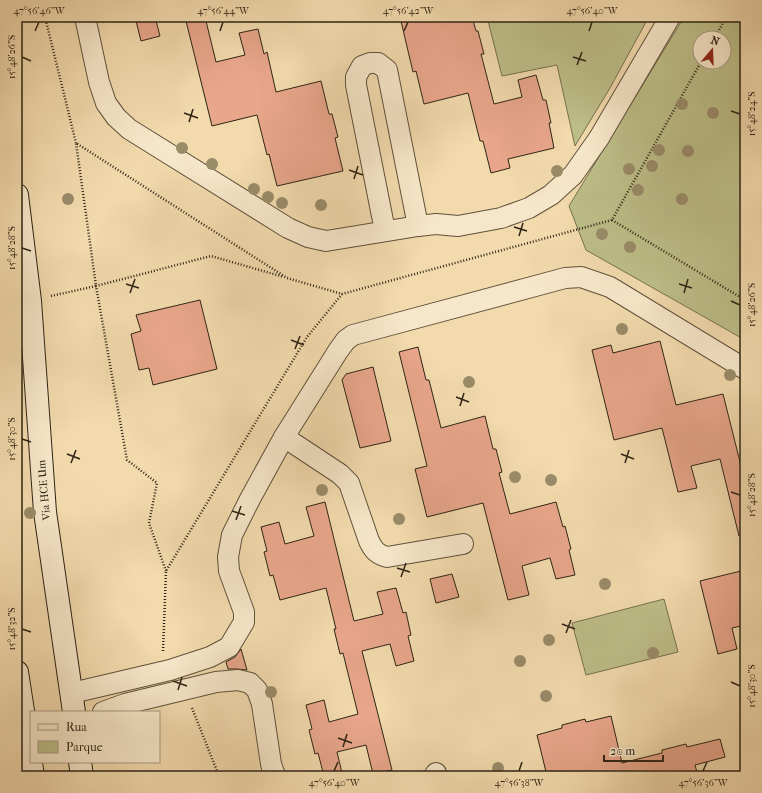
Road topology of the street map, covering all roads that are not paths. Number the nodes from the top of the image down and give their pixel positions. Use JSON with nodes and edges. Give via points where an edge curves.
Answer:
{"nodes":[{"id":1,"x":85,"y":17,"type":"edge"},
{"id":2,"x":670,"y":17,"type":"edge"},
{"id":3,"x":17,"y":195,"type":"edge"},
{"id":4,"x":418,"y":226,"type":"junction"},
{"id":5,"x":385,"y":231,"type":"junction"},
{"id":6,"x":22,"y":288,"type":"edge"},
{"id":7,"x":17,"y":330,"type":"edge"},
{"id":8,"x":745,"y":369,"type":"edge"},
{"id":9,"x":39,"y":433,"type":"junction"},
{"id":10,"x":284,"y":437,"type":"junction"},
{"id":11,"x":462,"y":544,"type":"dead end"},
{"id":12,"x":210,"y":657,"type":"junction"},
{"id":13,"x":17,"y":672,"type":"edge"},
{"id":14,"x":216,"y":682,"type":"junction"},
{"id":15,"x":73,"y":702,"type":"edge"},
{"id":16,"x":106,"y":711,"type":"edge"},
{"id":17,"x":30,"y":756,"type":"edge"},
{"id":18,"x":31,"y":763,"type":"edge"},
{"id":19,"x":80,"y":763,"type":"edge"},
{"id":20,"x":33,"y":776,"type":"edge"},
{"id":21,"x":82,"y":776,"type":"edge"},
{"id":22,"x":276,"y":776,"type":"edge"}],
"edges":[{"from":1,"to":5,"type":"street","via":[[106,103],[129,129],[288,228],[308,237],[326,241]]},
{"from":2,"to":4,"type":"street","via":[[598,138],[573,175],[551,195],[528,208],[500,218],[458,226]]},
{"from":3,"to":6,"type":"main road","name":"Via HCE Um"},
{"from":4,"to":5,"type":"street"},
{"from":4,"to":5,"type":"street","via":[[387,70],[378,63],[370,62],[362,66],[356,76]]},
{"from":6,"to":9,"type":"main road","name":"Via HCE Um","via":[[30,301]]},
{"from":7,"to":9,"type":"main road","via":[[24,343]]},
{"from":8,"to":10,"type":"street","via":[[610,287],[581,277],[565,278],[353,335],[338,351]]},
{"from":9,"to":15,"type":"main road","name":"Via HCE Um","via":[[46,512]]},
{"from":10,"to":11,"type":"street","via":[[340,474],[349,483],[369,541],[378,554],[387,557]]},
{"from":10,"to":12,"type":"street","via":[[250,499],[232,535],[229,547],[229,571],[244,612],[244,622],[229,646]]},
{"from":12,"to":14,"type":"street"},
{"from":12,"to":15,"type":"street"},
{"from":13,"to":17,"type":"main road"},
{"from":14,"to":16,"type":"street"},
{"from":14,"to":22,"type":"street","via":[[238,680],[250,683],[257,690],[262,704],[271,764]]},
{"from":18,"to":20,"type":"main road"},
{"from":19,"to":21,"type":"main road"}]}
